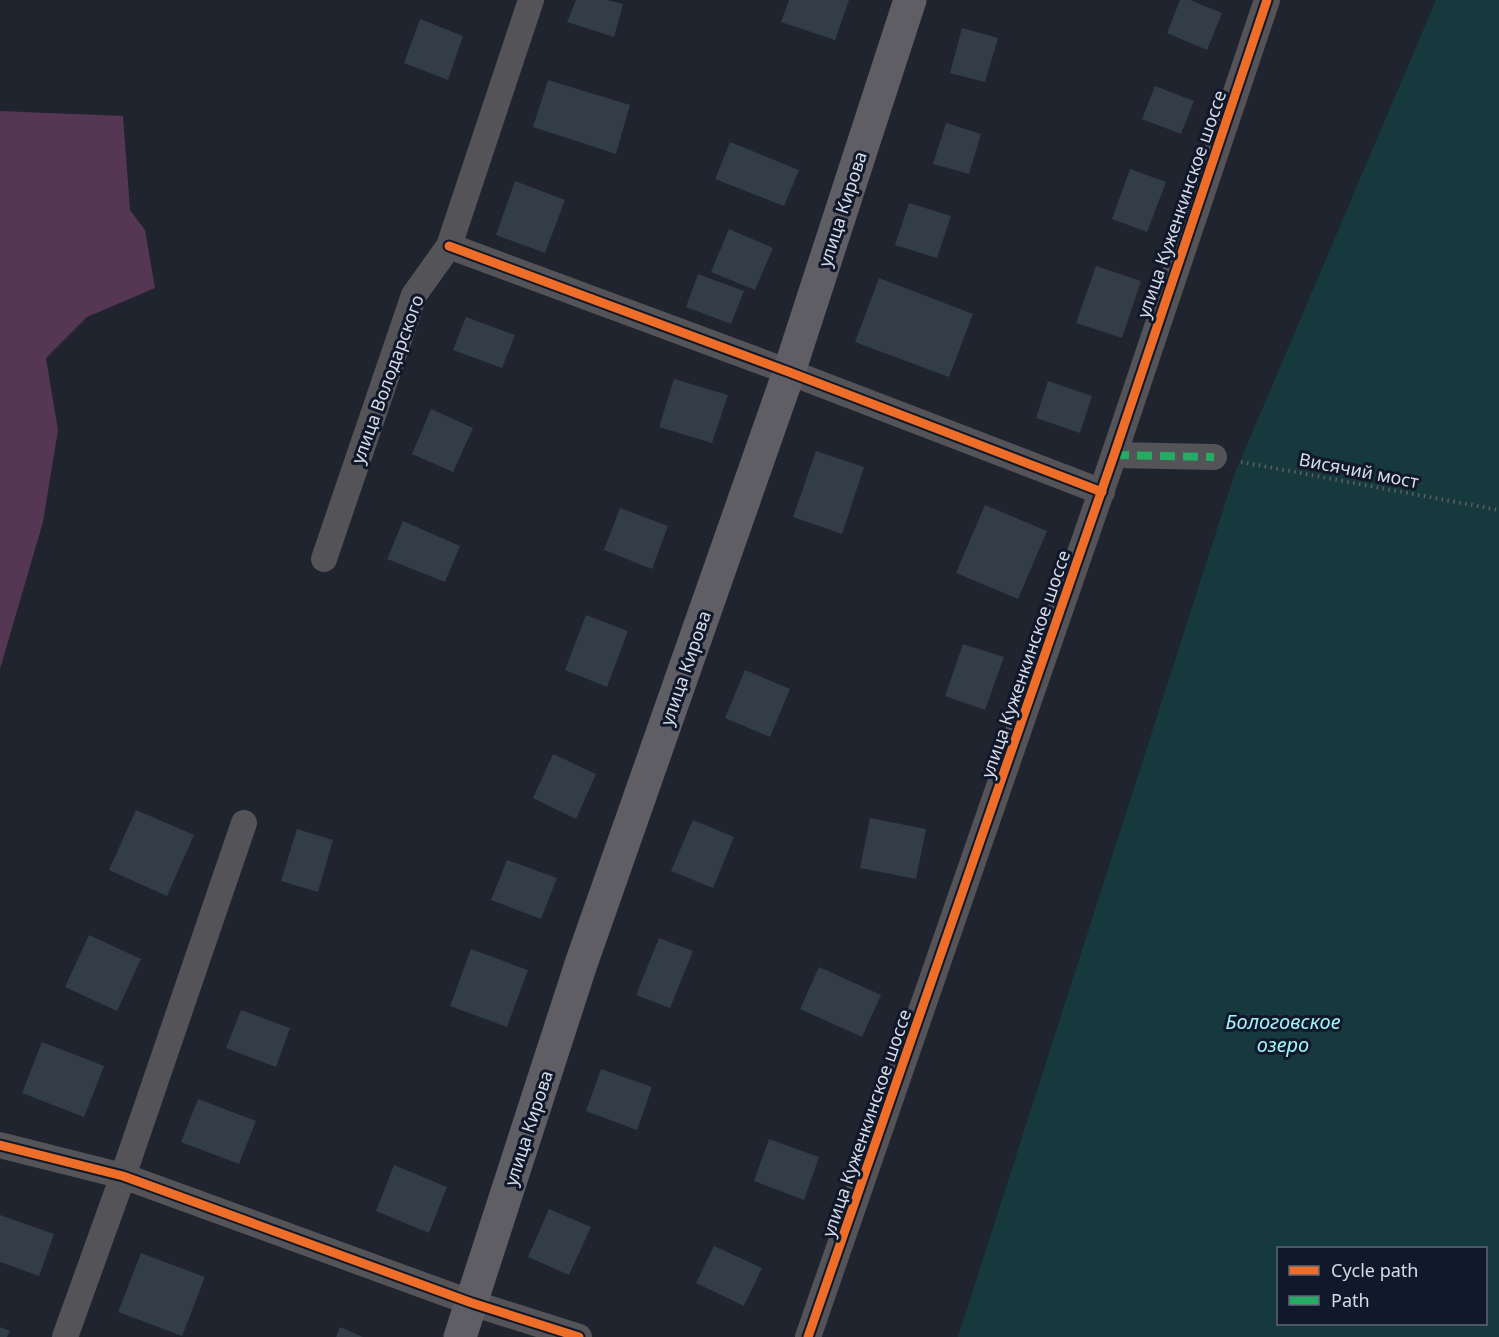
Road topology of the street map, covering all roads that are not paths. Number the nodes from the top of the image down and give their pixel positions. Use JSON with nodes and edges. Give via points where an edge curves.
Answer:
{"nodes":[{"id":1,"x":531,"y":0,"type":"edge"},
{"id":2,"x":910,"y":0,"type":"edge"},
{"id":3,"x":1267,"y":0,"type":"edge"},
{"id":4,"x":449,"y":246,"type":"junction"},
{"id":5,"x":789,"y":372,"type":"junction"},
{"id":6,"x":1114,"y":455,"type":"junction"},
{"id":7,"x":1214,"y":457,"type":"road end"},
{"id":8,"x":1102,"y":492,"type":"junction"},
{"id":9,"x":324,"y":559,"type":"dead end"},
{"id":10,"x":244,"y":823,"type":"dead end"},
{"id":11,"x":0,"y":1145,"type":"edge"},
{"id":12,"x":123,"y":1176,"type":"junction"},
{"id":13,"x":472,"y":1303,"type":"junction"},
{"id":14,"x":65,"y":1337,"type":"edge"},
{"id":15,"x":460,"y":1337,"type":"edge"},
{"id":16,"x":579,"y":1337,"type":"edge"},
{"id":17,"x":808,"y":1337,"type":"edge"}],
"edges":[{"from":1,"to":4,"type":"street","name":"улица Володарского"},
{"from":2,"to":5,"type":"main road","name":"улица Кирова"},
{"from":3,"to":6,"type":"street","name":"улица Куженкинское шоссе"},
{"from":4,"to":5,"type":"street"},
{"from":4,"to":9,"type":"street","name":"улица Володарского","via":[[414,295]]},
{"from":5,"to":8,"type":"street"},
{"from":5,"to":13,"type":"main road","name":"улица Кирова","via":[[581,964]]},
{"from":6,"to":7,"type":"street"},
{"from":6,"to":8,"type":"street","name":"улица Куженкинское шоссе"},
{"from":8,"to":17,"type":"street","name":"улица Куженкинское шоссе"},
{"from":10,"to":12,"type":"street"},
{"from":11,"to":12,"type":"street"},
{"from":12,"to":13,"type":"street"},
{"from":12,"to":14,"type":"street"},
{"from":13,"to":15,"type":"main road","name":"улица Кирова"},
{"from":13,"to":16,"type":"street"}]}
